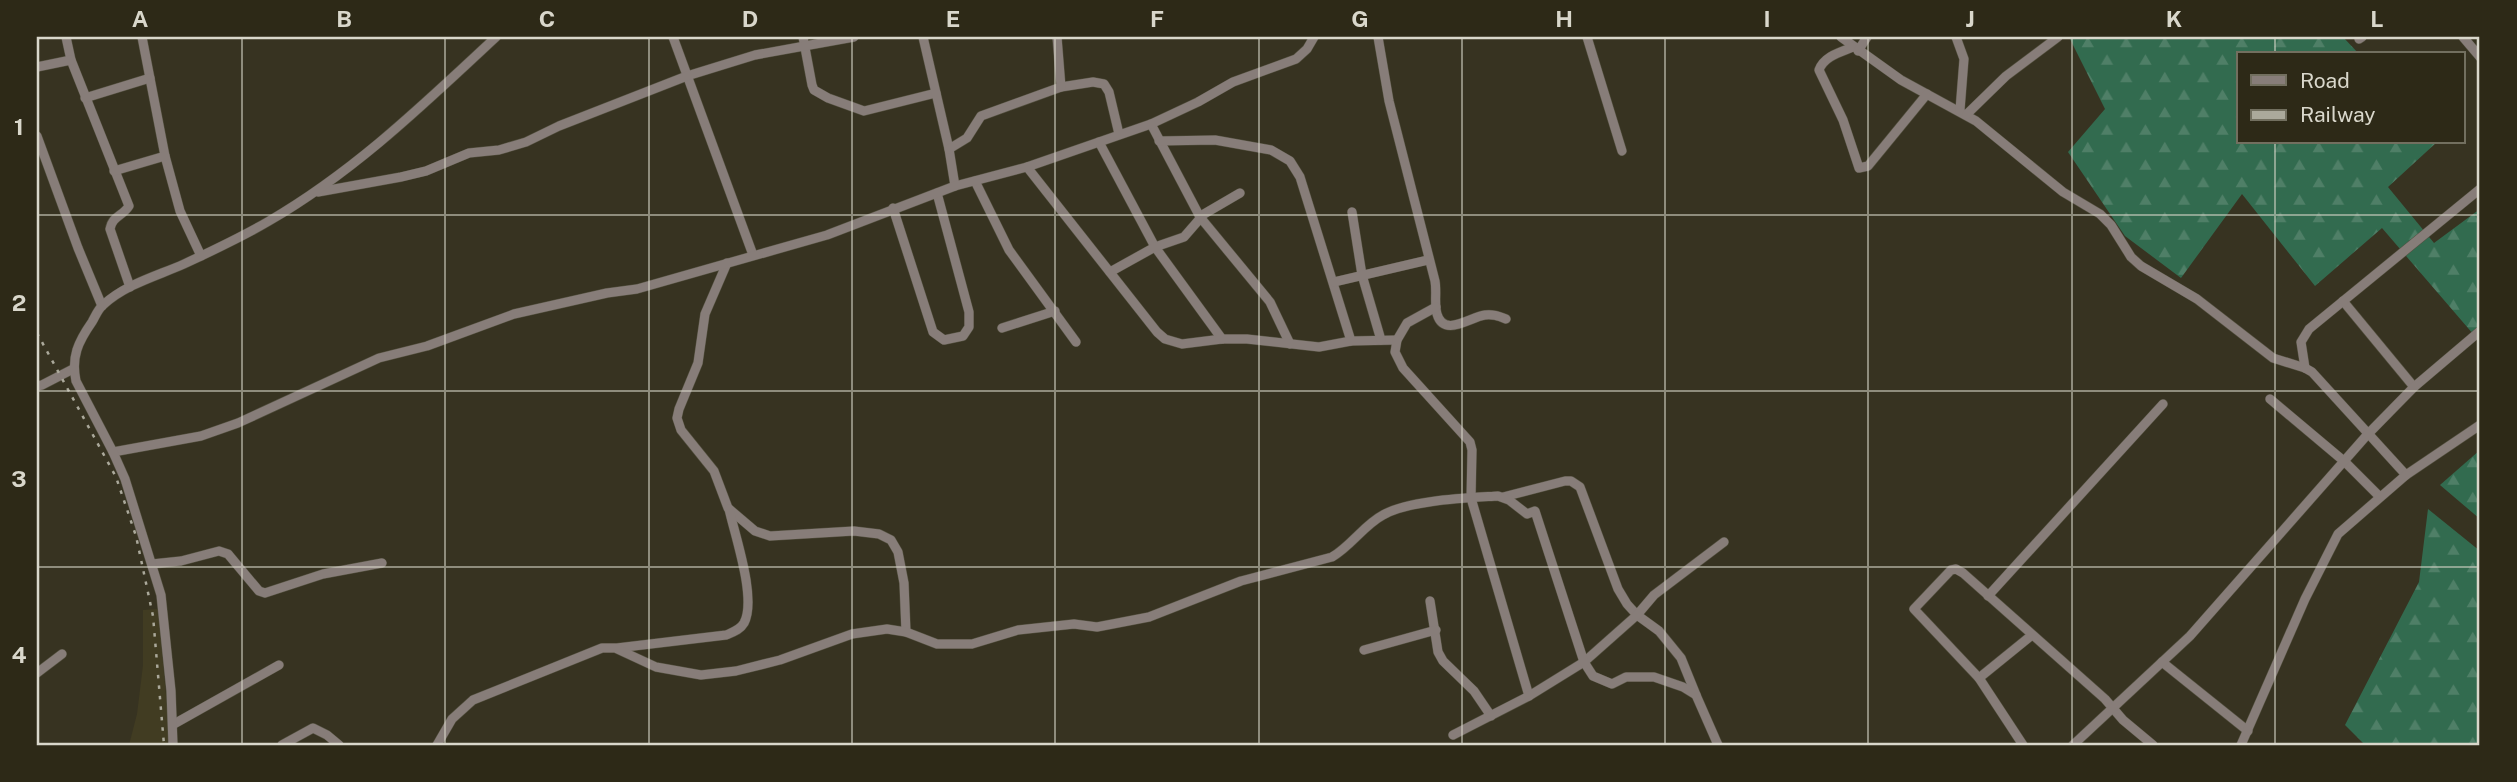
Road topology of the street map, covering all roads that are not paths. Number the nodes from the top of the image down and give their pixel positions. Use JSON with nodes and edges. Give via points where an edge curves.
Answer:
{"nodes":[{"id":1,"x":66,"y":37,"type":"edge"},
{"id":2,"x":142,"y":37,"type":"edge"},
{"id":3,"x":496,"y":37,"type":"edge"},
{"id":4,"x":673,"y":37,"type":"edge"},
{"id":5,"x":803,"y":37,"type":"edge"},
{"id":6,"x":854,"y":37,"type":"edge"},
{"id":7,"x":923,"y":37,"type":"edge"},
{"id":8,"x":1057,"y":37,"type":"edge"},
{"id":9,"x":1314,"y":37,"type":"edge"},
{"id":10,"x":1378,"y":37,"type":"edge"},
{"id":11,"x":1587,"y":37,"type":"edge"},
{"id":12,"x":1841,"y":37,"type":"edge"},
{"id":13,"x":1867,"y":37,"type":"edge"},
{"id":14,"x":1956,"y":37,"type":"edge"},
{"id":15,"x":2055,"y":38,"type":"edge"},
{"id":16,"x":2469,"y":39,"type":"edge"},
{"id":17,"x":804,"y":47,"type":"junction"},
{"id":18,"x":1856,"y":49,"type":"junction"},
{"id":19,"x":2480,"y":57,"type":"edge"},
{"id":20,"x":71,"y":60,"type":"junction"},
{"id":21,"x":37,"y":67,"type":"edge"},
{"id":22,"x":687,"y":76,"type":"junction"},
{"id":23,"x":150,"y":78,"type":"junction"},
{"id":24,"x":1061,"y":87,"type":"junction"},
{"id":25,"x":936,"y":93,"type":"junction"},
{"id":26,"x":1927,"y":93,"type":"junction"},
{"id":27,"x":85,"y":98,"type":"junction"},
{"id":28,"x":1963,"y":112,"type":"junction"},
{"id":29,"x":1151,"y":124,"type":"junction"},
{"id":30,"x":1119,"y":134,"type":"junction"},
{"id":31,"x":37,"y":136,"type":"edge"},
{"id":32,"x":1159,"y":141,"type":"junction"},
{"id":33,"x":1099,"y":142,"type":"junction"},
{"id":34,"x":949,"y":149,"type":"junction"},
{"id":35,"x":1622,"y":151,"type":"dead end"},
{"id":36,"x":165,"y":156,"type":"junction"},
{"id":37,"x":1027,"y":167,"type":"junction"},
{"id":38,"x":114,"y":170,"type":"junction"},
{"id":39,"x":975,"y":181,"type":"junction"},
{"id":40,"x":955,"y":186,"type":"junction"},
{"id":41,"x":2480,"y":189,"type":"edge"},
{"id":42,"x":316,"y":193,"type":"junction"},
{"id":43,"x":937,"y":193,"type":"junction"},
{"id":44,"x":1240,"y":193,"type":"dead end"},
{"id":45,"x":893,"y":208,"type":"junction"},
{"id":46,"x":1352,"y":212,"type":"dead end"},
{"id":47,"x":1200,"y":217,"type":"junction"},
{"id":48,"x":1155,"y":247,"type":"junction"},
{"id":49,"x":753,"y":255,"type":"junction"},
{"id":50,"x":201,"y":256,"type":"junction"},
{"id":51,"x":1428,"y":260,"type":"junction"},
{"id":52,"x":726,"y":263,"type":"junction"},
{"id":53,"x":1110,"y":272,"type":"junction"},
{"id":54,"x":1362,"y":275,"type":"junction"},
{"id":55,"x":1334,"y":282,"type":"junction"},
{"id":56,"x":130,"y":287,"type":"junction"},
{"id":57,"x":2343,"y":301,"type":"junction"},
{"id":58,"x":102,"y":306,"type":"junction"},
{"id":59,"x":1436,"y":307,"type":"junction"},
{"id":60,"x":1055,"y":311,"type":"junction"},
{"id":61,"x":1506,"y":319,"type":"dead end"},
{"id":62,"x":1002,"y":328,"type":"dead end"},
{"id":63,"x":2480,"y":331,"type":"edge"},
{"id":64,"x":1222,"y":339,"type":"junction"},
{"id":65,"x":1381,"y":340,"type":"junction"},
{"id":66,"x":1397,"y":340,"type":"junction"},
{"id":67,"x":1350,"y":341,"type":"junction"},
{"id":68,"x":1076,"y":342,"type":"dead end"},
{"id":69,"x":1290,"y":344,"type":"junction"},
{"id":70,"x":2305,"y":368,"type":"junction"},
{"id":71,"x":74,"y":369,"type":"junction"},
{"id":72,"x":37,"y":386,"type":"edge"},
{"id":73,"x":2414,"y":387,"type":"junction"},
{"id":74,"x":2270,"y":399,"type":"dead end"},
{"id":75,"x":2163,"y":404,"type":"dead end"},
{"id":76,"x":2480,"y":425,"type":"edge"},
{"id":77,"x":2367,"y":435,"type":"junction"},
{"id":78,"x":113,"y":452,"type":"junction"},
{"id":79,"x":2345,"y":461,"type":"junction"},
{"id":80,"x":2406,"y":475,"type":"junction"},
{"id":81,"x":2380,"y":496,"type":"junction"},
{"id":82,"x":1503,"y":497,"type":"junction"},
{"id":83,"x":1471,"y":498,"type":"junction"},
{"id":84,"x":728,"y":508,"type":"junction"},
{"id":85,"x":1724,"y":542,"type":"dead end"},
{"id":86,"x":382,"y":563,"type":"dead end"},
{"id":87,"x":152,"y":564,"type":"junction"},
{"id":88,"x":1988,"y":596,"type":"junction"},
{"id":89,"x":1430,"y":601,"type":"dead end"},
{"id":90,"x":1637,"y":615,"type":"junction"},
{"id":91,"x":1436,"y":630,"type":"junction"},
{"id":92,"x":906,"y":632,"type":"junction"},
{"id":93,"x":2032,"y":635,"type":"junction"},
{"id":94,"x":615,"y":649,"type":"junction"},
{"id":95,"x":1364,"y":650,"type":"dead end"},
{"id":96,"x":62,"y":654,"type":"dead end"},
{"id":97,"x":1584,"y":662,"type":"junction"},
{"id":98,"x":2162,"y":662,"type":"junction"},
{"id":99,"x":279,"y":665,"type":"dead end"},
{"id":100,"x":37,"y":673,"type":"edge"},
{"id":101,"x":1979,"y":678,"type":"junction"},
{"id":102,"x":1696,"y":695,"type":"junction"},
{"id":103,"x":1529,"y":696,"type":"junction"},
{"id":104,"x":2113,"y":708,"type":"junction"},
{"id":105,"x":1491,"y":716,"type":"junction"},
{"id":106,"x":174,"y":724,"type":"junction"},
{"id":107,"x":2248,"y":731,"type":"junction"},
{"id":108,"x":1452,"y":735,"type":"dead end"},
{"id":109,"x":173,"y":745,"type":"edge"},
{"id":110,"x":282,"y":745,"type":"edge"},
{"id":111,"x":340,"y":745,"type":"edge"},
{"id":112,"x":437,"y":745,"type":"edge"},
{"id":113,"x":1717,"y":745,"type":"edge"},
{"id":114,"x":2023,"y":745,"type":"edge"},
{"id":115,"x":2073,"y":745,"type":"edge"},
{"id":116,"x":2153,"y":745,"type":"edge"},
{"id":117,"x":2241,"y":745,"type":"edge"}],
"edges":[{"from":1,"to":20,"type":"street"},
{"from":2,"to":23,"type":"street"},
{"from":3,"to":42,"type":"street","via":[[396,130]]},
{"from":4,"to":22,"type":"street"},
{"from":5,"to":17,"type":"street"},
{"from":6,"to":17,"type":"street"},
{"from":7,"to":25,"type":"street"},
{"from":8,"to":24,"type":"street"},
{"from":9,"to":29,"type":"street","via":[[1296,59],[1233,82]]},
{"from":10,"to":51,"type":"street"},
{"from":11,"to":35,"type":"street"},
{"from":12,"to":18,"type":"street"},
{"from":13,"to":18,"type":"street"},
{"from":14,"to":28,"type":"street","via":[[1964,59]]},
{"from":15,"to":28,"type":"street"},
{"from":16,"to":19,"type":"street"},
{"from":17,"to":22,"type":"street","via":[[755,55]]},
{"from":17,"to":25,"type":"street","via":[[814,90],[857,110]]},
{"from":18,"to":26,"type":"street"},
{"from":18,"to":26,"type":"street","via":[[1830,57],[1819,70],[1860,168],[1868,166]]},
{"from":20,"to":21,"type":"street"},
{"from":20,"to":27,"type":"street"},
{"from":22,"to":42,"type":"street","via":[[526,142],[469,153],[426,171]]},
{"from":22,"to":49,"type":"street"},
{"from":23,"to":27,"type":"street"},
{"from":23,"to":36,"type":"street"},
{"from":24,"to":30,"type":"street","via":[[1093,82],[1104,85]]},
{"from":24,"to":34,"type":"street","via":[[981,116],[967,138]]},
{"from":25,"to":34,"type":"street"},
{"from":26,"to":28,"type":"street"},
{"from":27,"to":38,"type":"street"},
{"from":28,"to":70,"type":"street","via":[[2063,192],[2100,214],[2141,266],[2197,299],[2273,358]]},
{"from":29,"to":30,"type":"street"},
{"from":29,"to":32,"type":"street"},
{"from":30,"to":33,"type":"street"},
{"from":31,"to":58,"type":"street"},
{"from":32,"to":47,"type":"street"},
{"from":32,"to":55,"type":"street","via":[[1215,140],[1271,150],[1290,161],[1300,177]]},
{"from":33,"to":37,"type":"street"},
{"from":33,"to":48,"type":"street"},
{"from":34,"to":40,"type":"street"},
{"from":36,"to":38,"type":"street"},
{"from":36,"to":50,"type":"street","via":[[180,211]]},
{"from":37,"to":39,"type":"street"},
{"from":37,"to":53,"type":"street"},
{"from":38,"to":56,"type":"street","via":[[129,206],[116,216],[110,229]]},
{"from":39,"to":40,"type":"street"},
{"from":39,"to":60,"type":"street","via":[[1009,250]]},
{"from":40,"to":43,"type":"street"},
{"from":41,"to":57,"type":"street"},
{"from":42,"to":50,"type":"street"},
{"from":43,"to":45,"type":"street"},
{"from":43,"to":45,"type":"street","via":[[969,312],[969,327],[963,336],[944,340],[933,332]]},
{"from":44,"to":47,"type":"street"},
{"from":45,"to":49,"type":"street","via":[[827,235]]},
{"from":46,"to":54,"type":"street"},
{"from":47,"to":48,"type":"street","via":[[1184,237]]},
{"from":47,"to":69,"type":"street","via":[[1270,302]]},
{"from":48,"to":53,"type":"street"},
{"from":48,"to":64,"type":"street"},
{"from":49,"to":52,"type":"street"},
{"from":50,"to":56,"type":"street"},
{"from":51,"to":54,"type":"street"},
{"from":51,"to":59,"type":"street","via":[[1438,295]]},
{"from":52,"to":78,"type":"street","via":[[637,289],[514,314],[379,358],[201,436]]},
{"from":52,"to":84,"type":"street","via":[[705,314],[698,363],[677,418],[687,440],[714,471]]},
{"from":53,"to":64,"type":"street","via":[[1165,339],[1182,344]]},
{"from":54,"to":55,"type":"street"},
{"from":54,"to":65,"type":"street"},
{"from":55,"to":67,"type":"street"},
{"from":56,"to":58,"type":"street"},
{"from":57,"to":70,"type":"street","via":[[2303,335]]},
{"from":57,"to":73,"type":"street"},
{"from":58,"to":71,"type":"street","via":[[77,345]]},
{"from":59,"to":61,"type":"street","via":[[1440,320],[1449,326],[1489,314]]},
{"from":59,"to":66,"type":"street","via":[[1407,323]]},
{"from":60,"to":62,"type":"street"},
{"from":60,"to":68,"type":"street"},
{"from":63,"to":73,"type":"street"},
{"from":64,"to":69,"type":"street"},
{"from":65,"to":66,"type":"street"},
{"from":65,"to":67,"type":"street"},
{"from":66,"to":83,"type":"street","via":[[1395,352],[1402,368],[1469,442]]},
{"from":67,"to":69,"type":"street","via":[[1330,347]]},
{"from":70,"to":77,"type":"street"},
{"from":71,"to":72,"type":"street"},
{"from":71,"to":78,"type":"street","via":[[83,397]]},
{"from":73,"to":77,"type":"street"},
{"from":74,"to":79,"type":"street"},
{"from":75,"to":88,"type":"street"},
{"from":76,"to":80,"type":"street"},
{"from":77,"to":79,"type":"street"},
{"from":77,"to":80,"type":"street"},
{"from":78,"to":87,"type":"street"},
{"from":79,"to":81,"type":"street"},
{"from":79,"to":98,"type":"street","via":[[2230,594]]},
{"from":80,"to":81,"type":"street"},
{"from":81,"to":107,"type":"street","via":[[2332,542]]},
{"from":82,"to":83,"type":"street"},
{"from":82,"to":90,"type":"street","via":[[1565,481],[1580,486],[1618,589]]},
{"from":82,"to":97,"type":"street","via":[[1527,514],[1535,511]]},
{"from":83,"to":92,"type":"street","via":[[1381,515],[1332,556],[1241,581],[1149,617],[1097,627],[1074,624],[1018,630],[961,644],[929,642]]},
{"from":83,"to":103,"type":"street"},
{"from":84,"to":92,"type":"street","via":[[755,531],[770,536],[854,531],[891,540],[904,583]]},
{"from":84,"to":94,"type":"street","via":[[747,593],[743,624],[726,635]]},
{"from":85,"to":90,"type":"street","via":[[1654,596]]},
{"from":86,"to":87,"type":"street","via":[[323,574],[265,593],[221,551]]},
{"from":87,"to":106,"type":"street","via":[[166,628]]},
{"from":88,"to":93,"type":"street"},
{"from":88,"to":101,"type":"street","via":[[1956,569],[1914,609]]},
{"from":89,"to":91,"type":"street"},
{"from":90,"to":97,"type":"street"},
{"from":90,"to":102,"type":"street","via":[[1659,631],[1681,658]]},
{"from":91,"to":95,"type":"street"},
{"from":91,"to":105,"type":"street","via":[[1443,661],[1474,691]]},
{"from":92,"to":94,"type":"street","via":[[887,629],[852,634],[780,660],[702,675],[656,667]]},
{"from":93,"to":101,"type":"street"},
{"from":93,"to":104,"type":"street"},
{"from":94,"to":112,"type":"street","via":[[595,650],[472,700],[452,719]]},
{"from":96,"to":100,"type":"street"},
{"from":97,"to":102,"type":"street","via":[[1593,676],[1612,684],[1626,677],[1654,677]]},
{"from":97,"to":103,"type":"street"},
{"from":98,"to":104,"type":"street"},
{"from":98,"to":107,"type":"street"},
{"from":99,"to":106,"type":"street"},
{"from":101,"to":114,"type":"street"},
{"from":102,"to":113,"type":"street"},
{"from":103,"to":105,"type":"street"},
{"from":104,"to":115,"type":"street"},
{"from":104,"to":116,"type":"street"},
{"from":105,"to":108,"type":"street"},
{"from":106,"to":109,"type":"street"},
{"from":107,"to":117,"type":"street"},
{"from":110,"to":111,"type":"street","via":[[313,728]]}]}
